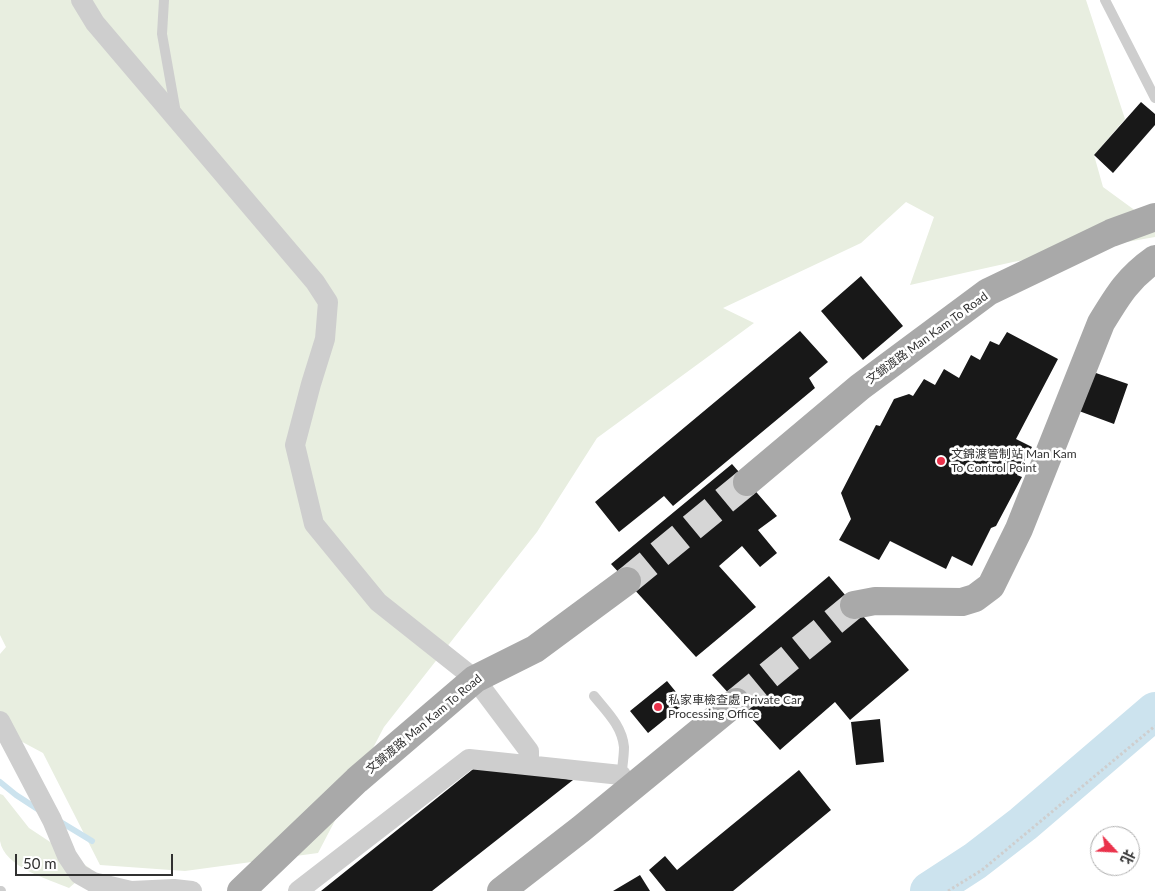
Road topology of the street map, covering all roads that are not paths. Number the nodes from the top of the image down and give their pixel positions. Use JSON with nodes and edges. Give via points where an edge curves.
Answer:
{"nodes":[{"id":1,"x":81,"y":0,"type":"edge"},
{"id":2,"x":164,"y":0,"type":"edge"},
{"id":3,"x":1105,"y":0,"type":"edge"},
{"id":4,"x":1155,"y":98,"type":"edge"},
{"id":5,"x":178,"y":121,"type":"junction"},
{"id":6,"x":1155,"y":217,"type":"edge"},
{"id":7,"x":1155,"y":259,"type":"edge"},
{"id":8,"x":748,"y":482,"type":"tunnel mouth"},
{"id":9,"x":627,"y":581,"type":"tunnel mouth"},
{"id":10,"x":854,"y":605,"type":"tunnel mouth"},
{"id":11,"x":475,"y":678,"type":"junction"},
{"id":12,"x":594,"y":696,"type":"dead end"},
{"id":13,"x":736,"y":702,"type":"tunnel mouth"},
{"id":14,"x":0,"y":722,"type":"edge"},
{"id":15,"x":526,"y":765,"type":"junction"},
{"id":16,"x":620,"y":786,"type":"junction"},
{"id":17,"x":192,"y":891,"type":"edge"},
{"id":18,"x":241,"y":891,"type":"edge"},
{"id":19,"x":298,"y":891,"type":"edge"},
{"id":20,"x":501,"y":891,"type":"edge"}],
"edges":[{"from":1,"to":5,"type":"street","via":[[95,23]]},
{"from":2,"to":5,"type":"lane","via":[[162,34]]},
{"from":3,"to":4,"type":"lane"},
{"from":5,"to":11,"type":"street","via":[[315,282],[328,302],[325,339],[295,446],[314,524],[378,602]]},
{"from":6,"to":8,"type":"main road","name":"文錦渡路 Man Kam To Road","via":[[1111,233],[988,292],[860,387]]},
{"from":7,"to":10,"type":"main road","via":[[1137,272],[1118,294],[1101,323],[1019,529],[990,586],[975,598],[962,602],[875,601]]},
{"from":9,"to":11,"type":"main road","name":"文錦渡路 Man Kam To Road","via":[[535,648]]},
{"from":11,"to":15,"type":"street","via":[[529,751]]},
{"from":11,"to":18,"type":"main road","name":"文錦渡路 Man Kam To Road","via":[[357,780]]},
{"from":12,"to":16,"type":"lane","via":[[622,736]]},
{"from":13,"to":16,"type":"main road"},
{"from":14,"to":17,"type":"street","via":[[79,874],[92,882],[131,891]]},
{"from":15,"to":16,"type":"street"},
{"from":15,"to":19,"type":"street","via":[[469,759]]},
{"from":16,"to":20,"type":"main road","via":[[582,829]]}]}
